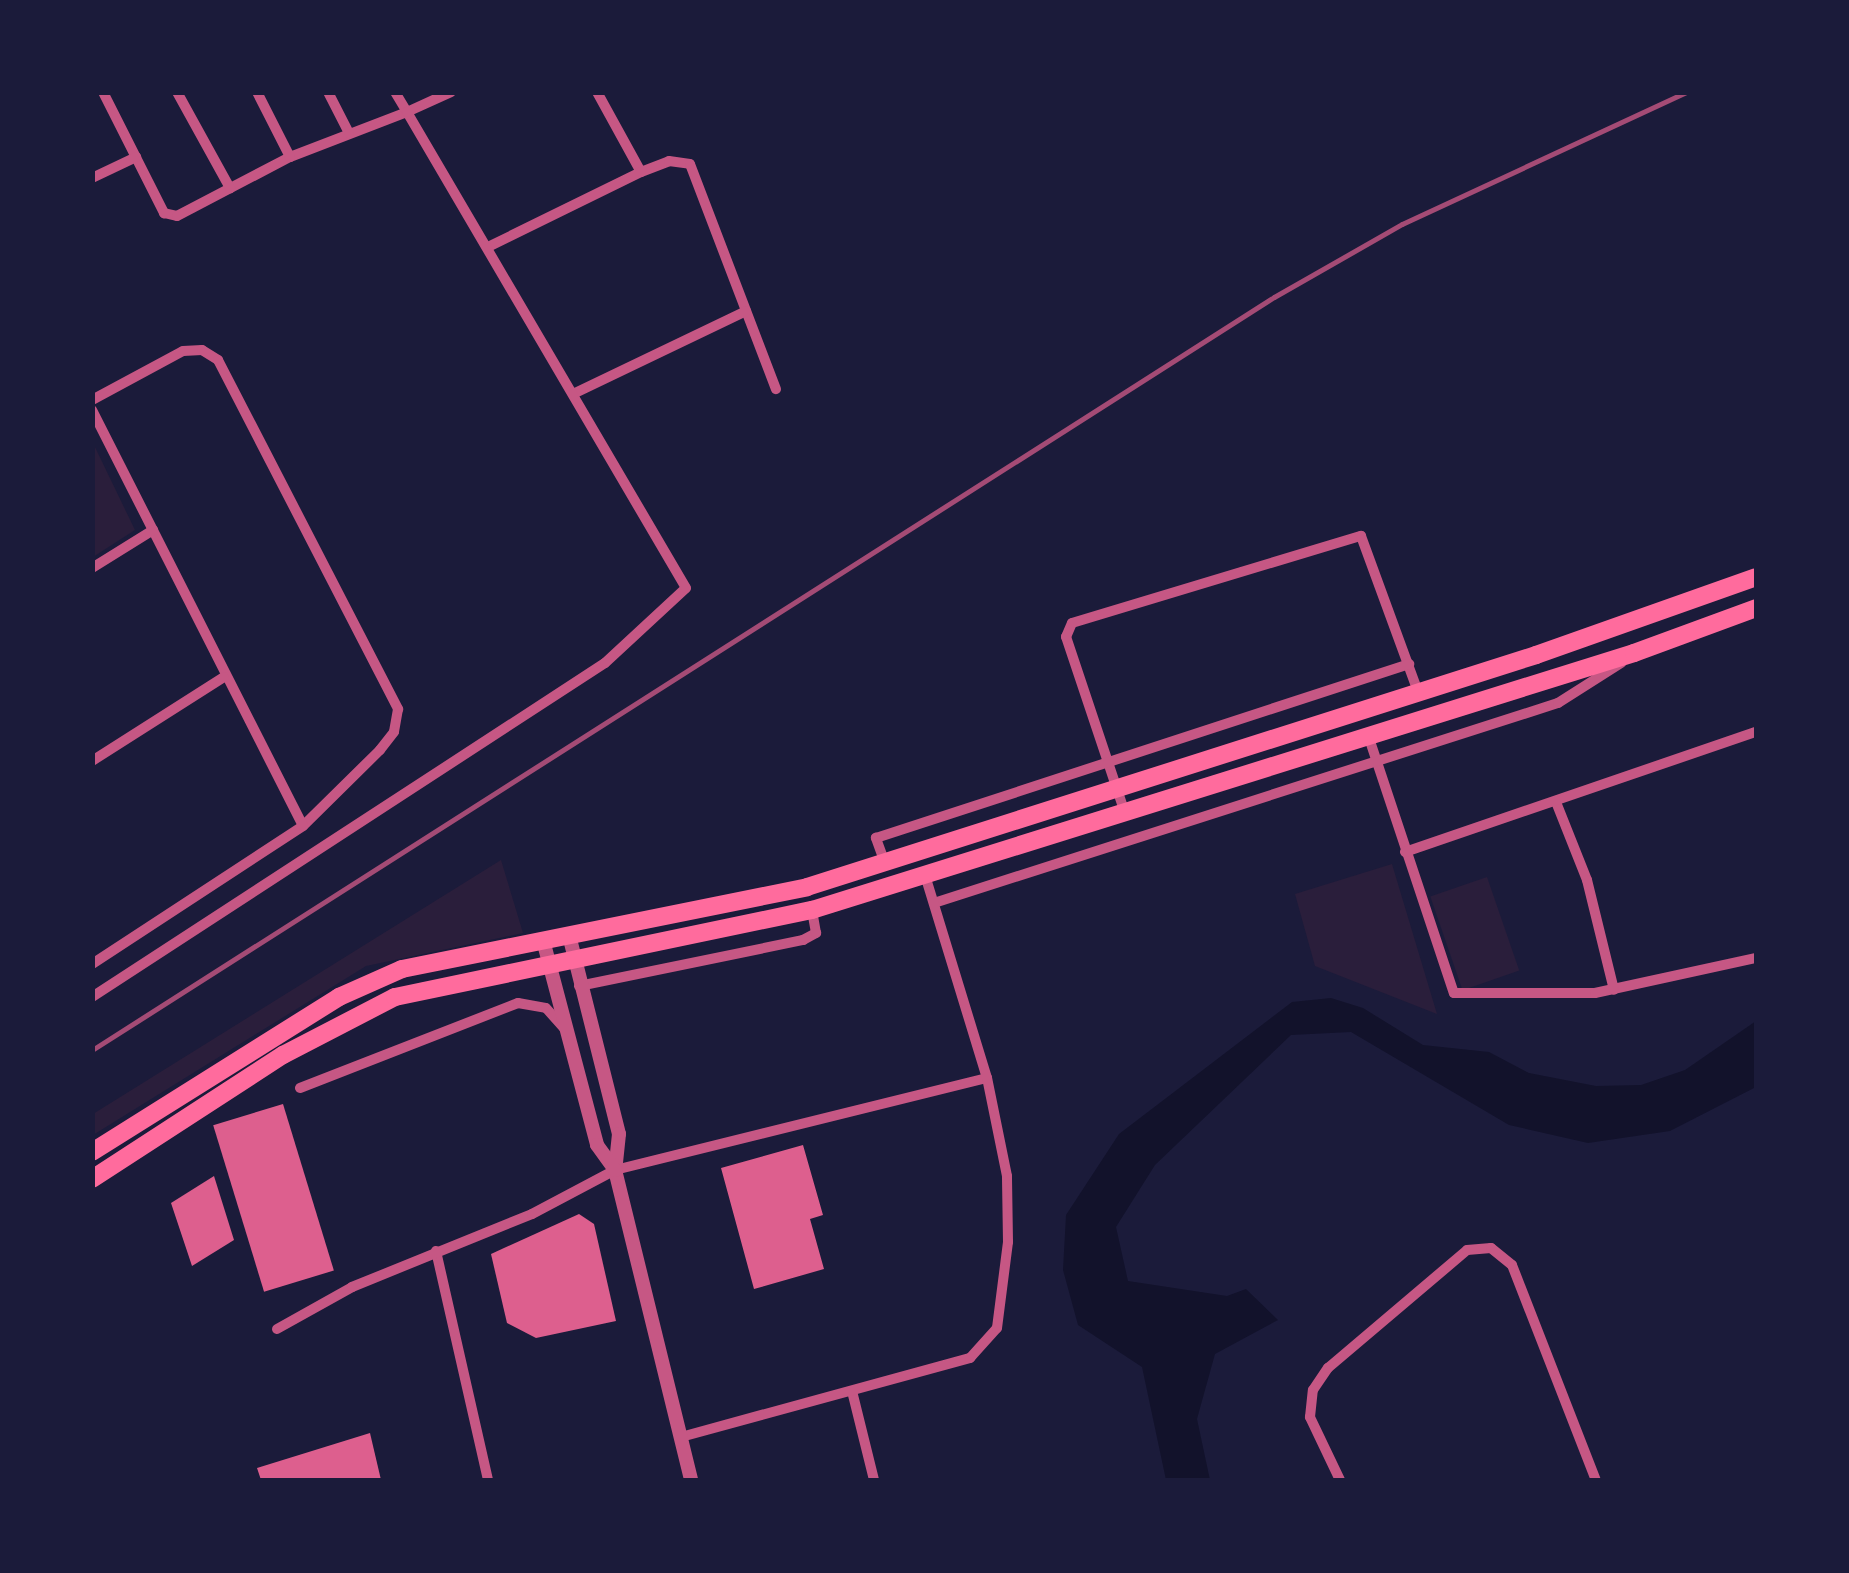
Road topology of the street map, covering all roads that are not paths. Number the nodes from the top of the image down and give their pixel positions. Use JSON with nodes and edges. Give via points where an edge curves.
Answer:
{"nodes":[{"id":1,"x":103,"y":92,"type":"edge"},
{"id":2,"x":178,"y":92,"type":"edge"},
{"id":3,"x":257,"y":92,"type":"edge"},
{"id":4,"x":328,"y":92,"type":"edge"},
{"id":5,"x":395,"y":92,"type":"edge"},
{"id":6,"x":451,"y":92,"type":"edge"},
{"id":7,"x":597,"y":92,"type":"edge"},
{"id":8,"x":407,"y":112,"type":"junction"},
{"id":9,"x":349,"y":133,"type":"junction"},
{"id":10,"x":136,"y":157,"type":"junction"},
{"id":11,"x":290,"y":157,"type":"junction"},
{"id":12,"x":641,"y":172,"type":"junction"},
{"id":13,"x":92,"y":178,"type":"edge"},
{"id":14,"x":230,"y":188,"type":"junction"},
{"id":15,"x":490,"y":246,"type":"junction"},
{"id":16,"x":746,"y":311,"type":"junction"},
{"id":17,"x":776,"y":389,"type":"dead end"},
{"id":18,"x":573,"y":394,"type":"junction"},
{"id":19,"x":92,"y":400,"type":"edge"},
{"id":20,"x":92,"y":410,"type":"edge"},
{"id":21,"x":153,"y":530,"type":"junction"},
{"id":22,"x":92,"y":568,"type":"edge"},
{"id":23,"x":1756,"y":577,"type":"edge"},
{"id":24,"x":1722,"y":590,"type":"junction"},
{"id":25,"x":1754,"y":610,"type":"edge"},
{"id":26,"x":1660,"y":612,"type":"junction"},
{"id":27,"x":1669,"y":641,"type":"junction"},
{"id":28,"x":1634,"y":654,"type":"junction"},
{"id":29,"x":1409,"y":664,"type":"junction"},
{"id":30,"x":224,"y":678,"type":"junction"},
{"id":31,"x":1418,"y":692,"type":"junction"},
{"id":32,"x":1756,"y":732,"type":"edge"},
{"id":33,"x":1368,"y":734,"type":"junction"},
{"id":34,"x":92,"y":761,"type":"edge"},
{"id":35,"x":1376,"y":762,"type":"junction"},
{"id":36,"x":1108,"y":764,"type":"junction"},
{"id":37,"x":1117,"y":790,"type":"junction"},
{"id":38,"x":1556,"y":802,"type":"junction"},
{"id":39,"x":1125,"y":813,"type":"junction"},
{"id":40,"x":303,"y":826,"type":"junction"},
{"id":41,"x":1405,"y":852,"type":"junction"},
{"id":42,"x":885,"y":863,"type":"junction"},
{"id":43,"x":924,"y":875,"type":"junction"},
{"id":44,"x":934,"y":904,"type":"junction"},
{"id":45,"x":812,"y":910,"type":"junction"},
{"id":46,"x":569,"y":935,"type":"junction"},
{"id":47,"x":542,"y":940,"type":"junction"},
{"id":48,"x":1756,"y":958,"type":"edge"},
{"id":49,"x":574,"y":960,"type":"junction"},
{"id":50,"x":548,"y":963,"type":"junction"},
{"id":51,"x":92,"y":964,"type":"edge"},
{"id":52,"x":579,"y":986,"type":"junction"},
{"id":53,"x":1614,"y":990,"type":"junction"},
{"id":54,"x":92,"y":997,"type":"edge"},
{"id":55,"x":567,"y":1030,"type":"junction"},
{"id":56,"x":987,"y":1078,"type":"junction"},
{"id":57,"x":300,"y":1088,"type":"dead end"},
{"id":58,"x":92,"y":1152,"type":"edge"},
{"id":59,"x":615,"y":1170,"type":"junction"},
{"id":60,"x":92,"y":1179,"type":"edge"},
{"id":61,"x":436,"y":1251,"type":"junction"},
{"id":62,"x":277,"y":1329,"type":"dead end"},
{"id":63,"x":852,"y":1391,"type":"junction"},
{"id":64,"x":681,"y":1437,"type":"junction"},
{"id":65,"x":488,"y":1480,"type":"edge"},
{"id":66,"x":691,"y":1480,"type":"edge"},
{"id":67,"x":874,"y":1480,"type":"edge"},
{"id":68,"x":1340,"y":1480,"type":"edge"},
{"id":69,"x":1596,"y":1480,"type":"edge"}],
"edges":[{"from":1,"to":10,"type":"street"},
{"from":2,"to":14,"type":"street"},
{"from":3,"to":11,"type":"street"},
{"from":4,"to":9,"type":"street"},
{"from":5,"to":8,"type":"street"},
{"from":6,"to":8,"type":"street"},
{"from":7,"to":12,"type":"street"},
{"from":8,"to":9,"type":"street"},
{"from":8,"to":15,"type":"street"},
{"from":9,"to":11,"type":"street"},
{"from":10,"to":13,"type":"street"},
{"from":10,"to":14,"type":"street","via":[[170,216]]},
{"from":11,"to":14,"type":"street"},
{"from":12,"to":15,"type":"street"},
{"from":12,"to":16,"type":"street","via":[[681,160],[697,170]]},
{"from":15,"to":18,"type":"street"},
{"from":16,"to":17,"type":"street"},
{"from":16,"to":18,"type":"street"},
{"from":18,"to":54,"type":"street","via":[[686,588],[606,663]]},
{"from":19,"to":40,"type":"street","via":[[182,350],[202,350],[218,360],[395,700],[394,732]]},
{"from":20,"to":21,"type":"street"},
{"from":21,"to":22,"type":"street"},
{"from":21,"to":30,"type":"street"},
{"from":23,"to":24,"type":"highway"},
{"from":24,"to":25,"type":"highway","via":[[1734,607]]},
{"from":24,"to":26,"type":"highway"},
{"from":25,"to":27,"type":"highway"},
{"from":26,"to":27,"type":"highway","via":[[1680,624]]},
{"from":26,"to":31,"type":"highway"},
{"from":27,"to":28,"type":"highway"},
{"from":28,"to":33,"type":"highway"},
{"from":28,"to":35,"type":"street","via":[[1558,704]]},
{"from":29,"to":31,"type":"street"},
{"from":29,"to":36,"type":"street"},
{"from":29,"to":36,"type":"street","via":[[1366,542],[1355,535],[1072,624],[1066,637]]},
{"from":30,"to":34,"type":"street"},
{"from":30,"to":40,"type":"street"},
{"from":31,"to":37,"type":"highway"},
{"from":32,"to":38,"type":"street"},
{"from":33,"to":35,"type":"street"},
{"from":33,"to":39,"type":"highway"},
{"from":35,"to":41,"type":"street"},
{"from":35,"to":44,"type":"street"},
{"from":36,"to":37,"type":"street"},
{"from":36,"to":42,"type":"street","via":[[876,838]]},
{"from":37,"to":39,"type":"street"},
{"from":37,"to":42,"type":"highway"},
{"from":38,"to":41,"type":"street"},
{"from":38,"to":53,"type":"street","via":[[1587,880]]},
{"from":39,"to":43,"type":"highway"},
{"from":40,"to":51,"type":"street"},
{"from":41,"to":53,"type":"street","via":[[1454,994],[1549,997]]},
{"from":42,"to":46,"type":"highway","via":[[807,887]]},
{"from":43,"to":44,"type":"street"},
{"from":43,"to":45,"type":"highway"},
{"from":44,"to":56,"type":"street"},
{"from":45,"to":49,"type":"highway"},
{"from":45,"to":52,"type":"street","via":[[816,933],[803,940]]},
{"from":46,"to":47,"type":"highway"},
{"from":46,"to":49,"type":"street"},
{"from":47,"to":50,"type":"street"},
{"from":47,"to":58,"type":"highway","via":[[428,962],[374,981]]},
{"from":48,"to":53,"type":"street"},
{"from":49,"to":50,"type":"highway"},
{"from":49,"to":52,"type":"street"},
{"from":50,"to":55,"type":"street"},
{"from":50,"to":60,"type":"highway","via":[[374,1005]]},
{"from":52,"to":59,"type":"street","via":[[619,1134]]},
{"from":55,"to":57,"type":"street","via":[[546,1008],[518,1003]]},
{"from":55,"to":59,"type":"street","via":[[597,1145]]},
{"from":56,"to":59,"type":"street"},
{"from":56,"to":63,"type":"street","via":[[1007,1176],[1008,1242],[997,1328],[970,1358]]},
{"from":59,"to":61,"type":"street","via":[[532,1214]]},
{"from":59,"to":64,"type":"street"},
{"from":61,"to":62,"type":"street"},
{"from":61,"to":65,"type":"street"},
{"from":63,"to":64,"type":"street"},
{"from":63,"to":67,"type":"street"},
{"from":64,"to":66,"type":"street"},
{"from":68,"to":69,"type":"street","via":[[1310,1417],[1313,1390],[1328,1368],[1467,1250],[1490,1248],[1512,1265]]}]}
